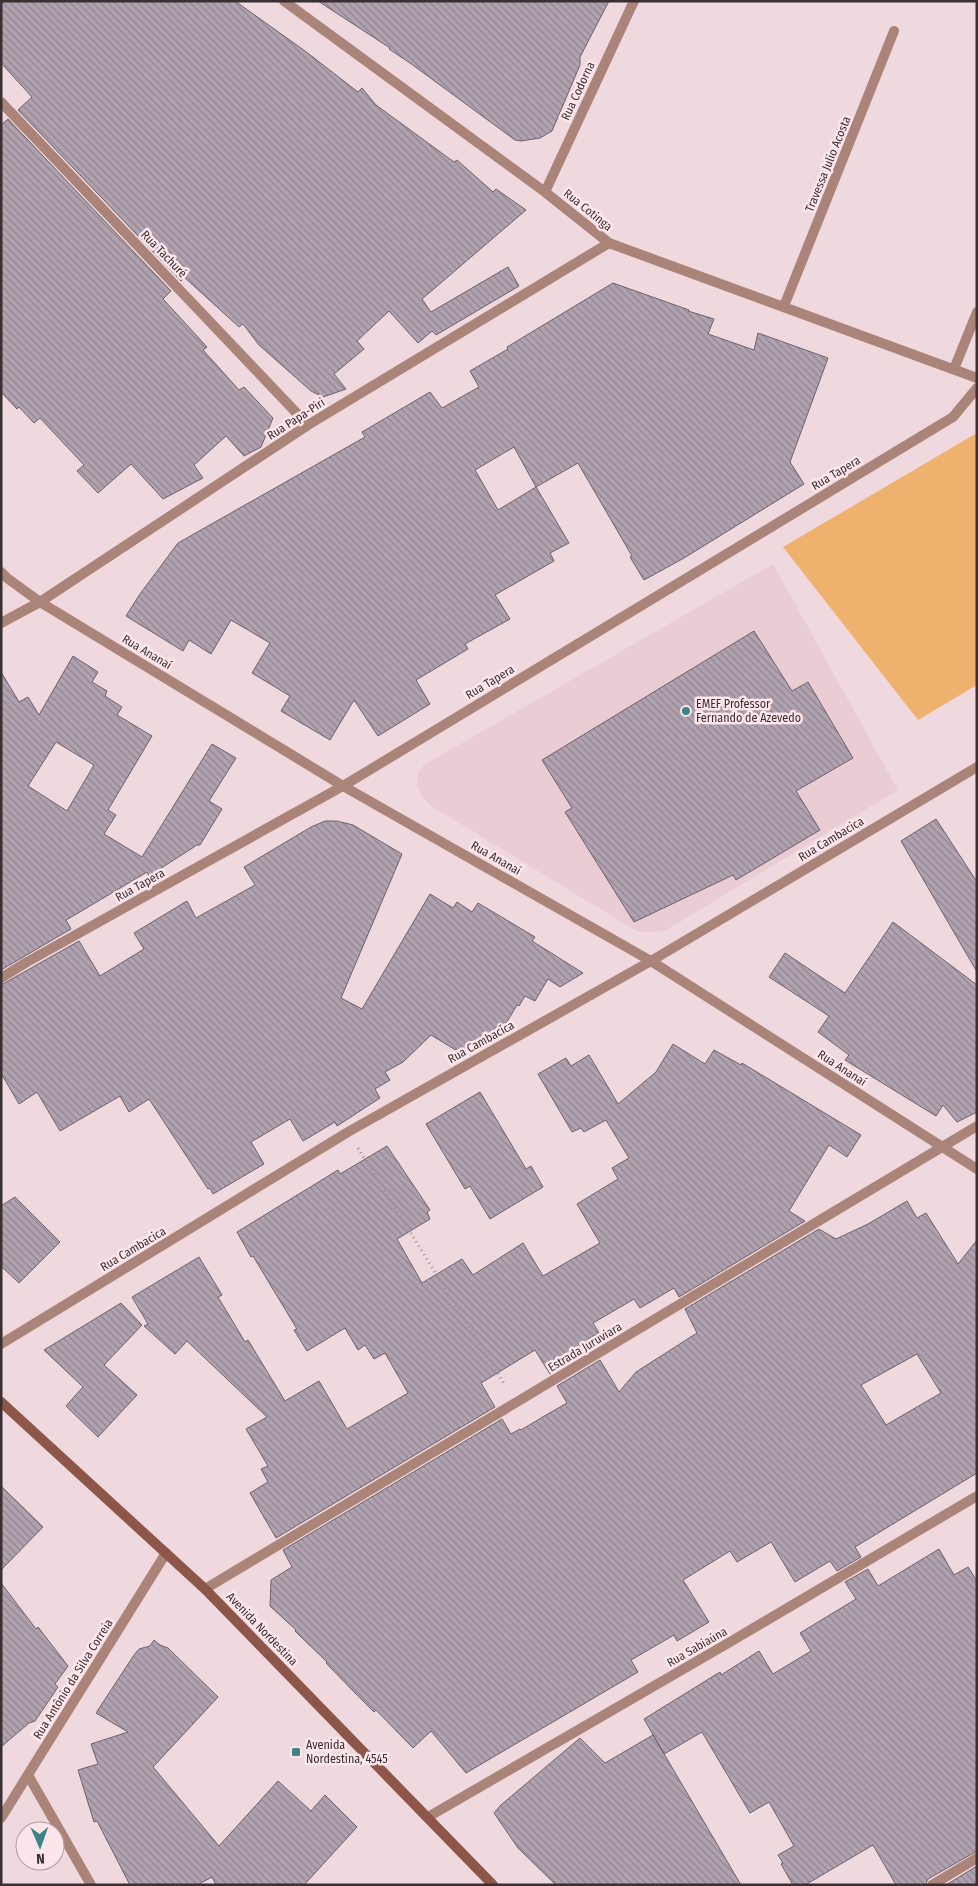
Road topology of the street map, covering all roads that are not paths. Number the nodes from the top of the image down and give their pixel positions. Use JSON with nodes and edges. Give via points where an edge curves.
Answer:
{"nodes":[{"id":1,"x":284,"y":1,"type":"edge"},
{"id":2,"x":634,"y":1,"type":"edge"},
{"id":3,"x":894,"y":31,"type":"dead end"},
{"id":4,"x":1,"y":102,"type":"edge"},
{"id":5,"x":545,"y":192,"type":"junction"},
{"id":6,"x":608,"y":243,"type":"junction"},
{"id":7,"x":784,"y":306,"type":"junction"},
{"id":8,"x":977,"y":312,"type":"edge"},
{"id":9,"x":954,"y":369,"type":"junction"},
{"id":10,"x":977,"y":378,"type":"edge"},
{"id":11,"x":977,"y":388,"type":"edge"},
{"id":12,"x":308,"y":425,"type":"junction"},
{"id":13,"x":1,"y":572,"type":"edge"},
{"id":14,"x":40,"y":602,"type":"junction"},
{"id":15,"x":1,"y":623,"type":"edge"},
{"id":16,"x":977,"y":767,"type":"edge"},
{"id":17,"x":343,"y":786,"type":"junction"},
{"id":18,"x":651,"y":961,"type":"junction"},
{"id":19,"x":1,"y":978,"type":"edge"},
{"id":20,"x":977,"y":1126,"type":"edge"},
{"id":21,"x":942,"y":1147,"type":"junction"},
{"id":22,"x":977,"y":1169,"type":"edge"},
{"id":23,"x":1,"y":1344,"type":"edge"},
{"id":24,"x":1,"y":1402,"type":"edge"},
{"id":25,"x":977,"y":1496,"type":"edge"},
{"id":26,"x":166,"y":1553,"type":"junction"},
{"id":27,"x":205,"y":1589,"type":"junction"},
{"id":28,"x":28,"y":1774,"type":"junction"},
{"id":29,"x":428,"y":1817,"type":"junction"},
{"id":30,"x":1,"y":1818,"type":"edge"},
{"id":31,"x":977,"y":1858,"type":"edge"},
{"id":32,"x":91,"y":1885,"type":"edge"},
{"id":33,"x":493,"y":1885,"type":"edge"},
{"id":34,"x":932,"y":1885,"type":"edge"}],
"edges":[{"from":1,"to":5,"type":"street","name":"Rua Cotinga"},
{"from":2,"to":5,"type":"street","name":"Rua Codorna"},
{"from":3,"to":7,"type":"street","name":"Travessa Julio Acosta"},
{"from":4,"to":12,"type":"street","name":"Rua Tachuré"},
{"from":5,"to":6,"type":"street","name":"Rua Cotinga"},
{"from":6,"to":7,"type":"street","name":"Rua Cotinga"},
{"from":6,"to":12,"type":"street","name":"Rua Papa-Piri"},
{"from":7,"to":9,"type":"street","name":"Rua Cotinga"},
{"from":8,"to":9,"type":"street"},
{"from":9,"to":10,"type":"street","name":"Rua Cotinga"},
{"from":11,"to":17,"type":"street","name":"Rua Tapera","via":[[952,417]]},
{"from":12,"to":14,"type":"street","name":"Rua Papa-Piri"},
{"from":13,"to":14,"type":"street","name":"Rua Ananaí"},
{"from":14,"to":15,"type":"street","name":"Rua Papa-Piri"},
{"from":14,"to":17,"type":"street","name":"Rua Ananaí"},
{"from":16,"to":18,"type":"street","name":"Rua Cambacica"},
{"from":17,"to":18,"type":"street","name":"Rua Ananaí"},
{"from":17,"to":19,"type":"street","name":"Rua Tapera"},
{"from":18,"to":21,"type":"street","name":"Rua Ananaí"},
{"from":18,"to":23,"type":"street","name":"Rua Cambacica","via":[[348,1132]]},
{"from":20,"to":21,"type":"street","name":"Estrada Juruviara"},
{"from":21,"to":22,"type":"street","name":"Rua Ananaí"},
{"from":21,"to":27,"type":"street","name":"Estrada Juruviara"},
{"from":24,"to":26,"type":"main road","name":"Avenida Nordestina"},
{"from":25,"to":29,"type":"street","name":"Rua Sabiaúna"},
{"from":26,"to":27,"type":"main road","name":"Avenida Nordestina"},
{"from":26,"to":28,"type":"street","name":"Rua Antônio da Silva Correia"},
{"from":27,"to":29,"type":"main road","name":"Avenida Nordestina"},
{"from":28,"to":30,"type":"street","name":"Rua Antônio da Silva Correia"},
{"from":28,"to":32,"type":"street"},
{"from":29,"to":33,"type":"main road","name":"Avenida Nordestina"},
{"from":31,"to":34,"type":"street"}]}
